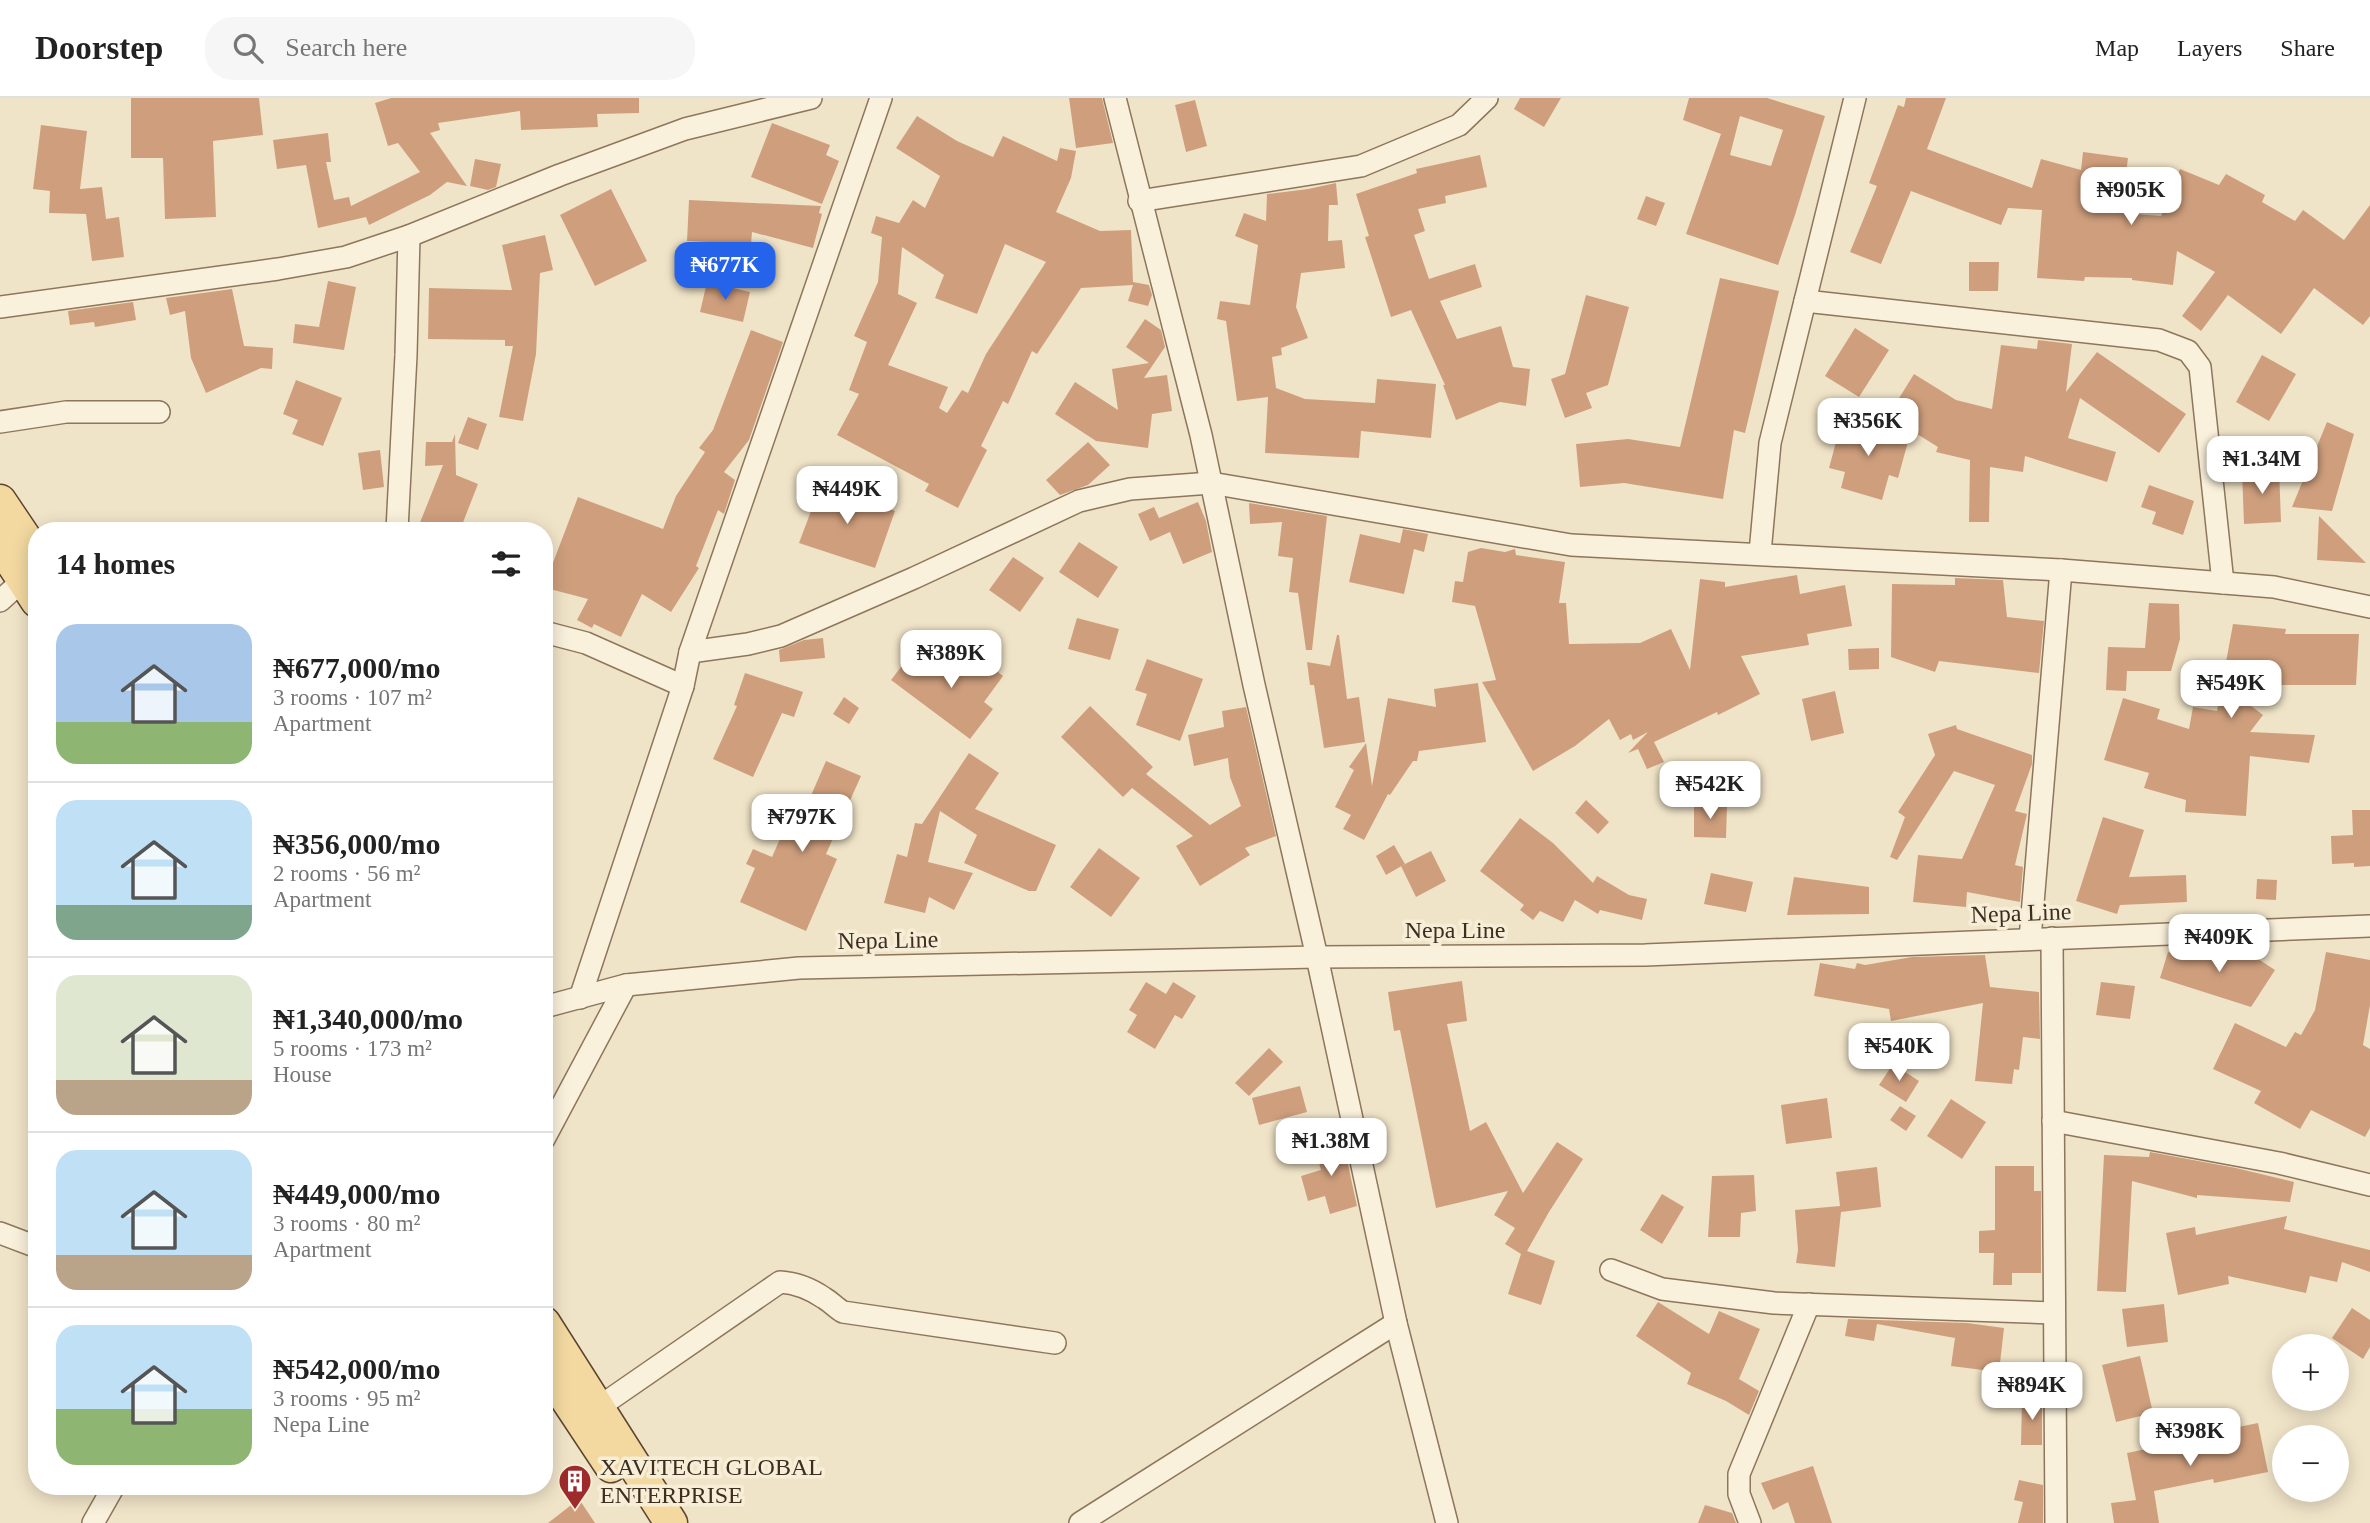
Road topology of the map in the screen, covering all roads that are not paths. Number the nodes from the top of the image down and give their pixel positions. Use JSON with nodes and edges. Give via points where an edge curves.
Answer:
{"nodes":[{"id":1,"x":811,"y":98,"type":"edge"},
{"id":2,"x":881,"y":98,"type":"edge"},
{"id":3,"x":1115,"y":98,"type":"edge"},
{"id":4,"x":1487,"y":98,"type":"edge"},
{"id":5,"x":1855,"y":98,"type":"edge"},
{"id":6,"x":1139,"y":201,"type":"junction"},
{"id":7,"x":409,"y":236,"type":"junction"},
{"id":8,"x":1805,"y":300,"type":"junction"},
{"id":9,"x":0,"y":307,"type":"edge"},
{"id":10,"x":159,"y":412,"type":"dead end"},
{"id":11,"x":0,"y":422,"type":"edge"},
{"id":12,"x":1211,"y":483,"type":"junction"},
{"id":13,"x":0,"y":500,"type":"edge"},
{"id":14,"x":397,"y":522,"type":"edge"},
{"id":15,"x":0,"y":544,"type":"edge"},
{"id":16,"x":1760,"y":553,"type":"junction"},
{"id":17,"x":28,"y":569,"type":"edge"},
{"id":18,"x":2061,"y":570,"type":"junction"},
{"id":19,"x":28,"y":575,"type":"edge"},
{"id":20,"x":28,"y":582,"type":"edge"},
{"id":21,"x":2223,"y":583,"type":"junction"},
{"id":22,"x":0,"y":601,"type":"edge"},
{"id":23,"x":2370,"y":607,"type":"edge"},
{"id":24,"x":553,"y":634,"type":"edge"},
{"id":25,"x":690,"y":652,"type":"junction"},
{"id":26,"x":683,"y":686,"type":"junction"},
{"id":27,"x":2370,"y":926,"type":"edge"},
{"id":28,"x":2052,"y":938,"type":"junction"},
{"id":29,"x":2030,"y":939,"type":"junction"},
{"id":30,"x":1317,"y":957,"type":"junction"},
{"id":31,"x":626,"y":985,"type":"junction"},
{"id":32,"x":580,"y":998,"type":"junction"},
{"id":33,"x":553,"y":1005,"type":"edge"},
{"id":34,"x":2053,"y":1121,"type":"junction"},
{"id":35,"x":553,"y":1122,"type":"edge"},
{"id":36,"x":2370,"y":1185,"type":"edge"},
{"id":37,"x":0,"y":1233,"type":"edge"},
{"id":38,"x":28,"y":1244,"type":"edge"},
{"id":39,"x":1611,"y":1270,"type":"dead end"},
{"id":40,"x":1809,"y":1304,"type":"junction"},
{"id":41,"x":2054,"y":1313,"type":"junction"},
{"id":42,"x":1396,"y":1323,"type":"junction"},
{"id":43,"x":553,"y":1337,"type":"edge"},
{"id":44,"x":1055,"y":1343,"type":"dead end"},
{"id":45,"x":553,"y":1379,"type":"edge"},
{"id":46,"x":599,"y":1407,"type":"junction"},
{"id":47,"x":109,"y":1495,"type":"edge"},
{"id":48,"x":93,"y":1523,"type":"edge"},
{"id":49,"x":648,"y":1523,"type":"edge"},
{"id":50,"x":671,"y":1523,"type":"edge"},
{"id":51,"x":1080,"y":1523,"type":"edge"},
{"id":52,"x":1447,"y":1523,"type":"edge"},
{"id":53,"x":1750,"y":1523,"type":"edge"},
{"id":54,"x":2056,"y":1523,"type":"edge"}],
"edges":[{"from":1,"to":7,"type":"street","via":[[685,129]]},
{"from":2,"to":25,"type":"street"},
{"from":3,"to":6,"type":"street"},
{"from":4,"to":6,"type":"street","via":[[1459,125],[1361,166]]},
{"from":5,"to":8,"type":"street"},
{"from":6,"to":12,"type":"street"},
{"from":7,"to":9,"type":"street","via":[[346,257]]},
{"from":7,"to":14,"type":"street"},
{"from":8,"to":16,"type":"street","via":[[1770,443]]},
{"from":8,"to":21,"type":"street","via":[[2159,340],[2188,351],[2200,368]]},
{"from":10,"to":11,"type":"street","via":[[66,412]]},
{"from":12,"to":16,"type":"street","via":[[1571,545]]},
{"from":12,"to":25,"type":"street","via":[[1130,489],[1079,501],[781,636]]},
{"from":12,"to":30,"type":"street"},
{"from":13,"to":17,"type":"main road"},
{"from":15,"to":19,"type":"main road"},
{"from":16,"to":18,"type":"street"},
{"from":18,"to":21,"type":"street"},
{"from":18,"to":29,"type":"street"},
{"from":20,"to":22,"type":"street"},
{"from":21,"to":23,"type":"street","via":[[2274,587]]},
{"from":24,"to":26,"type":"street","via":[[586,643]]},
{"from":25,"to":26,"type":"street"},
{"from":26,"to":32,"type":"street"},
{"from":27,"to":28,"type":"street","name":"Nepa Line"},
{"from":28,"to":29,"type":"street","name":"Nepa Line"},
{"from":28,"to":34,"type":"street"},
{"from":29,"to":30,"type":"street","name":"Nepa Line","via":[[1645,955]]},
{"from":30,"to":31,"type":"street","name":"Nepa Line","via":[[799,968]]},
{"from":30,"to":42,"type":"street"},
{"from":31,"to":32,"type":"street","name":"Nepa Line"},
{"from":31,"to":35,"type":"street"},
{"from":32,"to":33,"type":"street","name":"Nepa Line"},
{"from":34,"to":36,"type":"street","via":[[2279,1163]]},
{"from":34,"to":41,"type":"street"},
{"from":37,"to":38,"type":"street"},
{"from":39,"to":40,"type":"street","via":[[1662,1289]]},
{"from":40,"to":41,"type":"street"},
{"from":40,"to":53,"type":"street","via":[[1739,1474],[1739,1494]]},
{"from":41,"to":54,"type":"street"},
{"from":42,"to":51,"type":"street"},
{"from":42,"to":52,"type":"street"},
{"from":43,"to":46,"type":"main road"},
{"from":44,"to":46,"type":"street","via":[[843,1312],[801,1286],[780,1282]]},
{"from":45,"to":49,"type":"main road"},
{"from":46,"to":50,"type":"main road"},
{"from":47,"to":48,"type":"street"}]}
